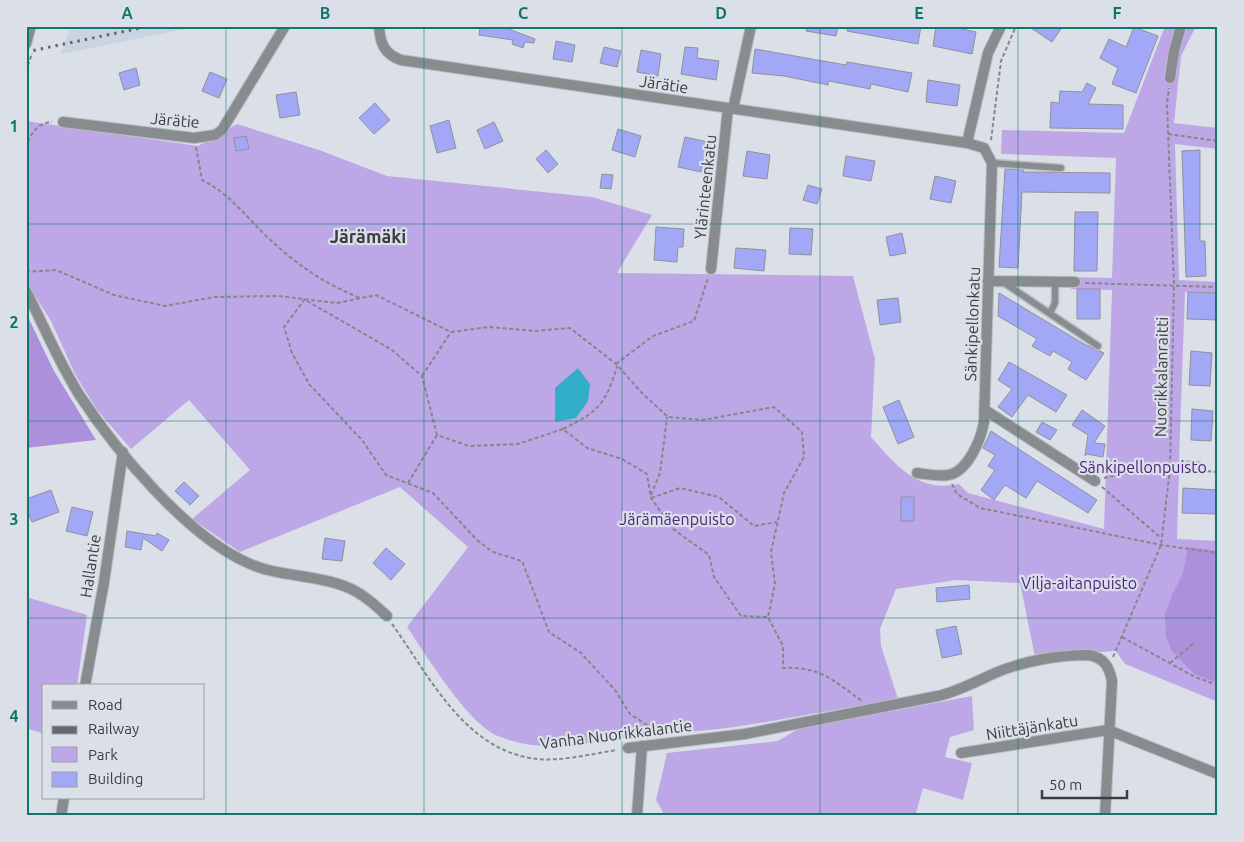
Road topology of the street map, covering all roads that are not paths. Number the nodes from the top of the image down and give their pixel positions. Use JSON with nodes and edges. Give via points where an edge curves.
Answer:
{"nodes":[{"id":1,"x":31,"y":26,"type":"edge"},
{"id":2,"x":285,"y":26,"type":"edge"},
{"id":3,"x":379,"y":26,"type":"edge"},
{"id":4,"x":751,"y":26,"type":"edge"},
{"id":5,"x":1001,"y":26,"type":"edge"},
{"id":6,"x":1181,"y":26,"type":"edge"},
{"id":7,"x":26,"y":44,"type":"edge"},
{"id":8,"x":1170,"y":78,"type":"road end"},
{"id":9,"x":731,"y":109,"type":"junction"},
{"id":10,"x":63,"y":122,"type":"road end"},
{"id":11,"x":967,"y":143,"type":"junction"},
{"id":12,"x":991,"y":159,"type":"junction"},
{"id":13,"x":1061,"y":168,"type":"dead end"},
{"id":14,"x":711,"y":269,"type":"road end"},
{"id":15,"x":988,"y":281,"type":"junction"},
{"id":16,"x":1002,"y":281,"type":"junction"},
{"id":17,"x":1055,"y":282,"type":"junction"},
{"id":18,"x":1075,"y":282,"type":"road end"},
{"id":19,"x":26,"y":291,"type":"edge"},
{"id":20,"x":1050,"y":314,"type":"junction"},
{"id":21,"x":1098,"y":346,"type":"dead end"},
{"id":22,"x":985,"y":410,"type":"junction"},
{"id":23,"x":123,"y":452,"type":"junction"},
{"id":24,"x":917,"y":472,"type":"dead end"},
{"id":25,"x":1095,"y":481,"type":"road end"},
{"id":26,"x":387,"y":616,"type":"road end"},
{"id":27,"x":85,"y":684,"type":"edge"},
{"id":28,"x":1108,"y":730,"type":"junction"},
{"id":29,"x":642,"y":746,"type":"junction"},
{"id":30,"x":628,"y":748,"type":"road end"},
{"id":31,"x":961,"y":753,"type":"dead end"},
{"id":32,"x":1218,"y":774,"type":"edge"},
{"id":33,"x":64,"y":800,"type":"edge"},
{"id":34,"x":61,"y":816,"type":"edge"},
{"id":35,"x":638,"y":816,"type":"edge"},
{"id":36,"x":1105,"y":816,"type":"edge"}],
"edges":[{"from":1,"to":7,"type":"street"},
{"from":2,"to":10,"type":"street","name":"Järätie","via":[[222,130],[215,135],[194,138]]},
{"from":3,"to":9,"type":"street","name":"Järätie","via":[[384,49],[402,60]]},
{"from":4,"to":9,"type":"street","name":"Ylärinteenkatu"},
{"from":5,"to":11,"type":"street","via":[[988,53]]},
{"from":6,"to":8,"type":"street"},
{"from":9,"to":11,"type":"street","name":"Järätie"},
{"from":9,"to":14,"type":"street","name":"Ylärinteenkatu"},
{"from":11,"to":12,"type":"street","via":[[984,148]]},
{"from":12,"to":13,"type":"lane"},
{"from":12,"to":15,"type":"street","name":"Sänkipellonkatu"},
{"from":15,"to":16,"type":"street"},
{"from":15,"to":22,"type":"street","name":"Sänkipellonkatu"},
{"from":16,"to":17,"type":"street"},
{"from":16,"to":20,"type":"lane"},
{"from":17,"to":18,"type":"street"},
{"from":17,"to":20,"type":"lane","via":[[1055,303]]},
{"from":19,"to":23,"type":"street","via":[[75,387]]},
{"from":20,"to":21,"type":"lane"},
{"from":22,"to":24,"type":"street","name":"Sänkipellonkatu","via":[[977,444],[956,473]]},
{"from":22,"to":25,"type":"street"},
{"from":23,"to":26,"type":"street","via":[[156,492],[230,555],[272,571],[342,585],[370,600]]},
{"from":23,"to":27,"type":"street","name":"Hallantie"},
{"from":28,"to":29,"type":"street","name":"Vanha Nuorikkalantie","via":[[1112,681],[1107,665],[1096,656],[1089,655],[1023,664],[995,673],[961,690],[873,708],[744,734]]},
{"from":28,"to":31,"type":"street","name":"Niittäjänkatu"},
{"from":28,"to":32,"type":"street"},
{"from":28,"to":36,"type":"street"},
{"from":29,"to":30,"type":"street","name":"Vanha Nuorikkalantie"},
{"from":29,"to":35,"type":"street"},
{"from":33,"to":34,"type":"street"}]}
